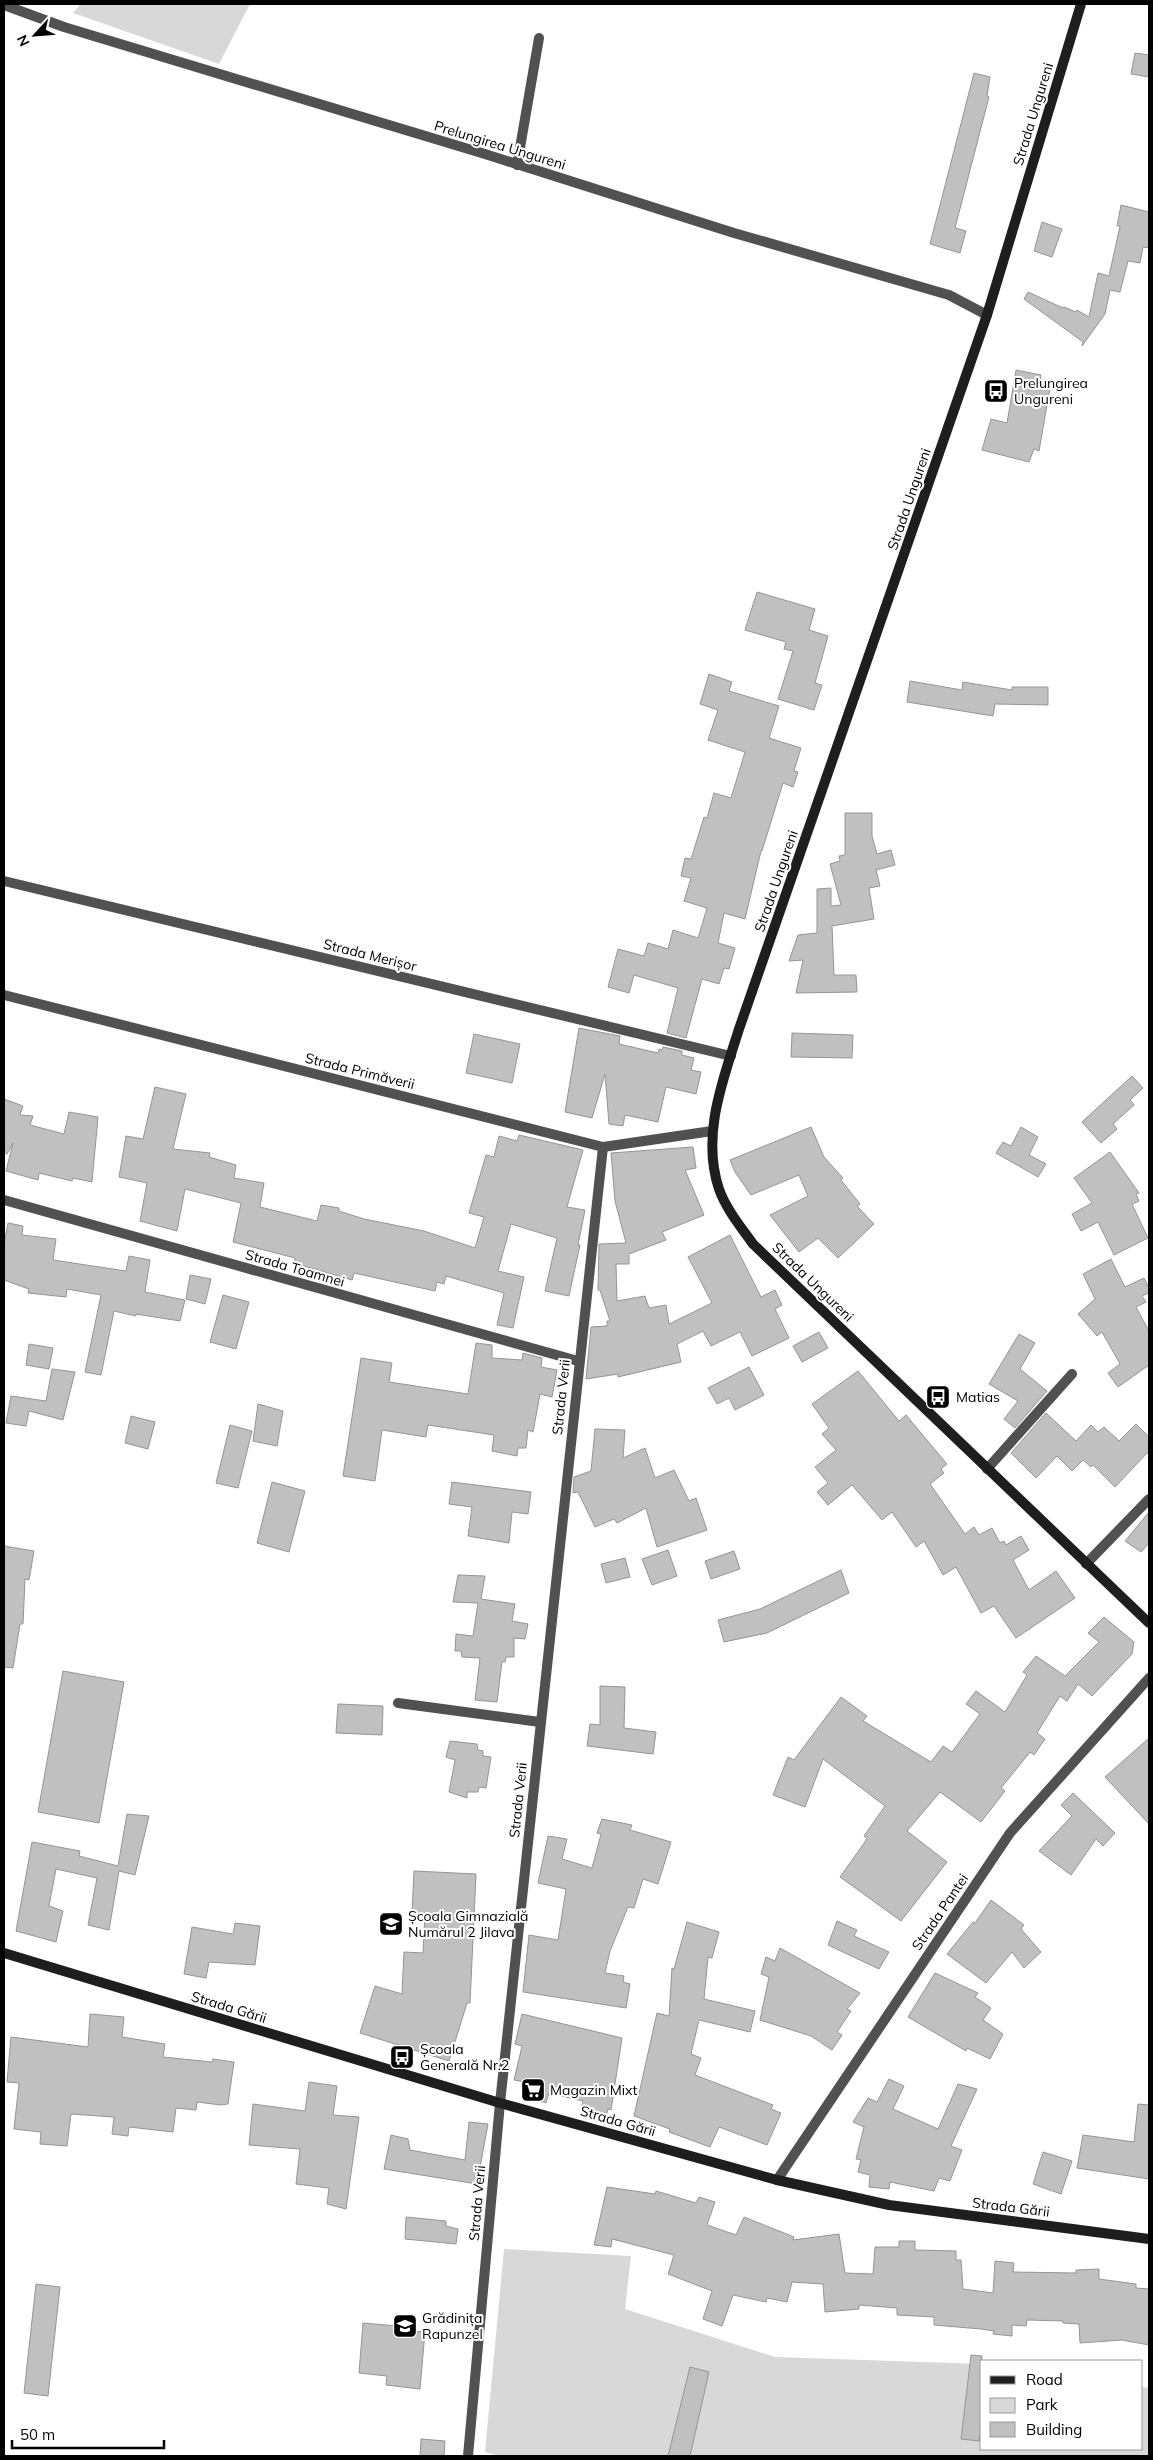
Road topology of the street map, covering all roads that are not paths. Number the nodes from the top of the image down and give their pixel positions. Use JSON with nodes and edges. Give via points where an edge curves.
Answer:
{"nodes":[{"id":1,"x":1081,"y":4,"type":"edge"},
{"id":2,"x":4,"y":5,"type":"edge"},
{"id":3,"x":539,"y":38,"type":"dead end"},
{"id":4,"x":517,"y":164,"type":"junction"},
{"id":5,"x":987,"y":315,"type":"junction"},
{"id":6,"x":4,"y":881,"type":"edge"},
{"id":7,"x":4,"y":995,"type":"edge"},
{"id":8,"x":731,"y":1056,"type":"junction"},
{"id":9,"x":712,"y":1131,"type":"junction"},
{"id":10,"x":603,"y":1147,"type":"junction"},
{"id":11,"x":4,"y":1200,"type":"edge"},
{"id":12,"x":578,"y":1361,"type":"junction"},
{"id":13,"x":1072,"y":1374,"type":"dead end"},
{"id":14,"x":986,"y":1469,"type":"junction"},
{"id":15,"x":1149,"y":1499,"type":"edge"},
{"id":16,"x":1086,"y":1564,"type":"junction"},
{"id":17,"x":1149,"y":1623,"type":"edge"},
{"id":18,"x":1149,"y":1678,"type":"edge"},
{"id":19,"x":398,"y":1703,"type":"dead end"},
{"id":20,"x":540,"y":1722,"type":"junction"},
{"id":21,"x":4,"y":1953,"type":"edge"},
{"id":22,"x":500,"y":2102,"type":"junction"},
{"id":23,"x":777,"y":2180,"type":"junction"},
{"id":24,"x":1149,"y":2239,"type":"edge"},
{"id":25,"x":468,"y":2456,"type":"edge"}],
"edges":[{"from":1,"to":5,"type":"main road","name":"Strada Ungureni"},
{"from":2,"to":4,"type":"street","name":"Prelungirea Ungureni","via":[[64,27]]},
{"from":3,"to":4,"type":"street"},
{"from":4,"to":5,"type":"street","name":"Prelungirea Ungureni","via":[[734,233],[949,296]]},
{"from":5,"to":8,"type":"main road","name":"Strada Ungureni"},
{"from":6,"to":8,"type":"street","name":"Strada Merișor"},
{"from":7,"to":10,"type":"street","name":"Strada Primăverii"},
{"from":8,"to":9,"type":"main road","name":"Strada Ungureni"},
{"from":9,"to":10,"type":"street","name":"Strada Primăverii"},
{"from":9,"to":14,"type":"main road","name":"Strada Ungureni","via":[[713,1162],[719,1190],[734,1218],[754,1244]]},
{"from":10,"to":12,"type":"street","name":"Strada Verii"},
{"from":11,"to":12,"type":"street","name":"Strada Toamnei"},
{"from":12,"to":20,"type":"street","name":"Strada Verii"},
{"from":13,"to":14,"type":"street"},
{"from":14,"to":16,"type":"main road","name":"Strada Ungureni"},
{"from":15,"to":16,"type":"street"},
{"from":16,"to":17,"type":"main road","name":"Strada Ungureni"},
{"from":18,"to":23,"type":"street","name":"Strada Pantei","via":[[1010,1833]]},
{"from":19,"to":20,"type":"street"},
{"from":20,"to":22,"type":"street","name":"Strada Verii"},
{"from":21,"to":22,"type":"main road","name":"Strada Gării"},
{"from":22,"to":23,"type":"main road","name":"Strada Gării"},
{"from":22,"to":25,"type":"street","name":"Strada Verii"},
{"from":23,"to":24,"type":"main road","name":"Strada Gării","via":[[889,2205]]}]}
